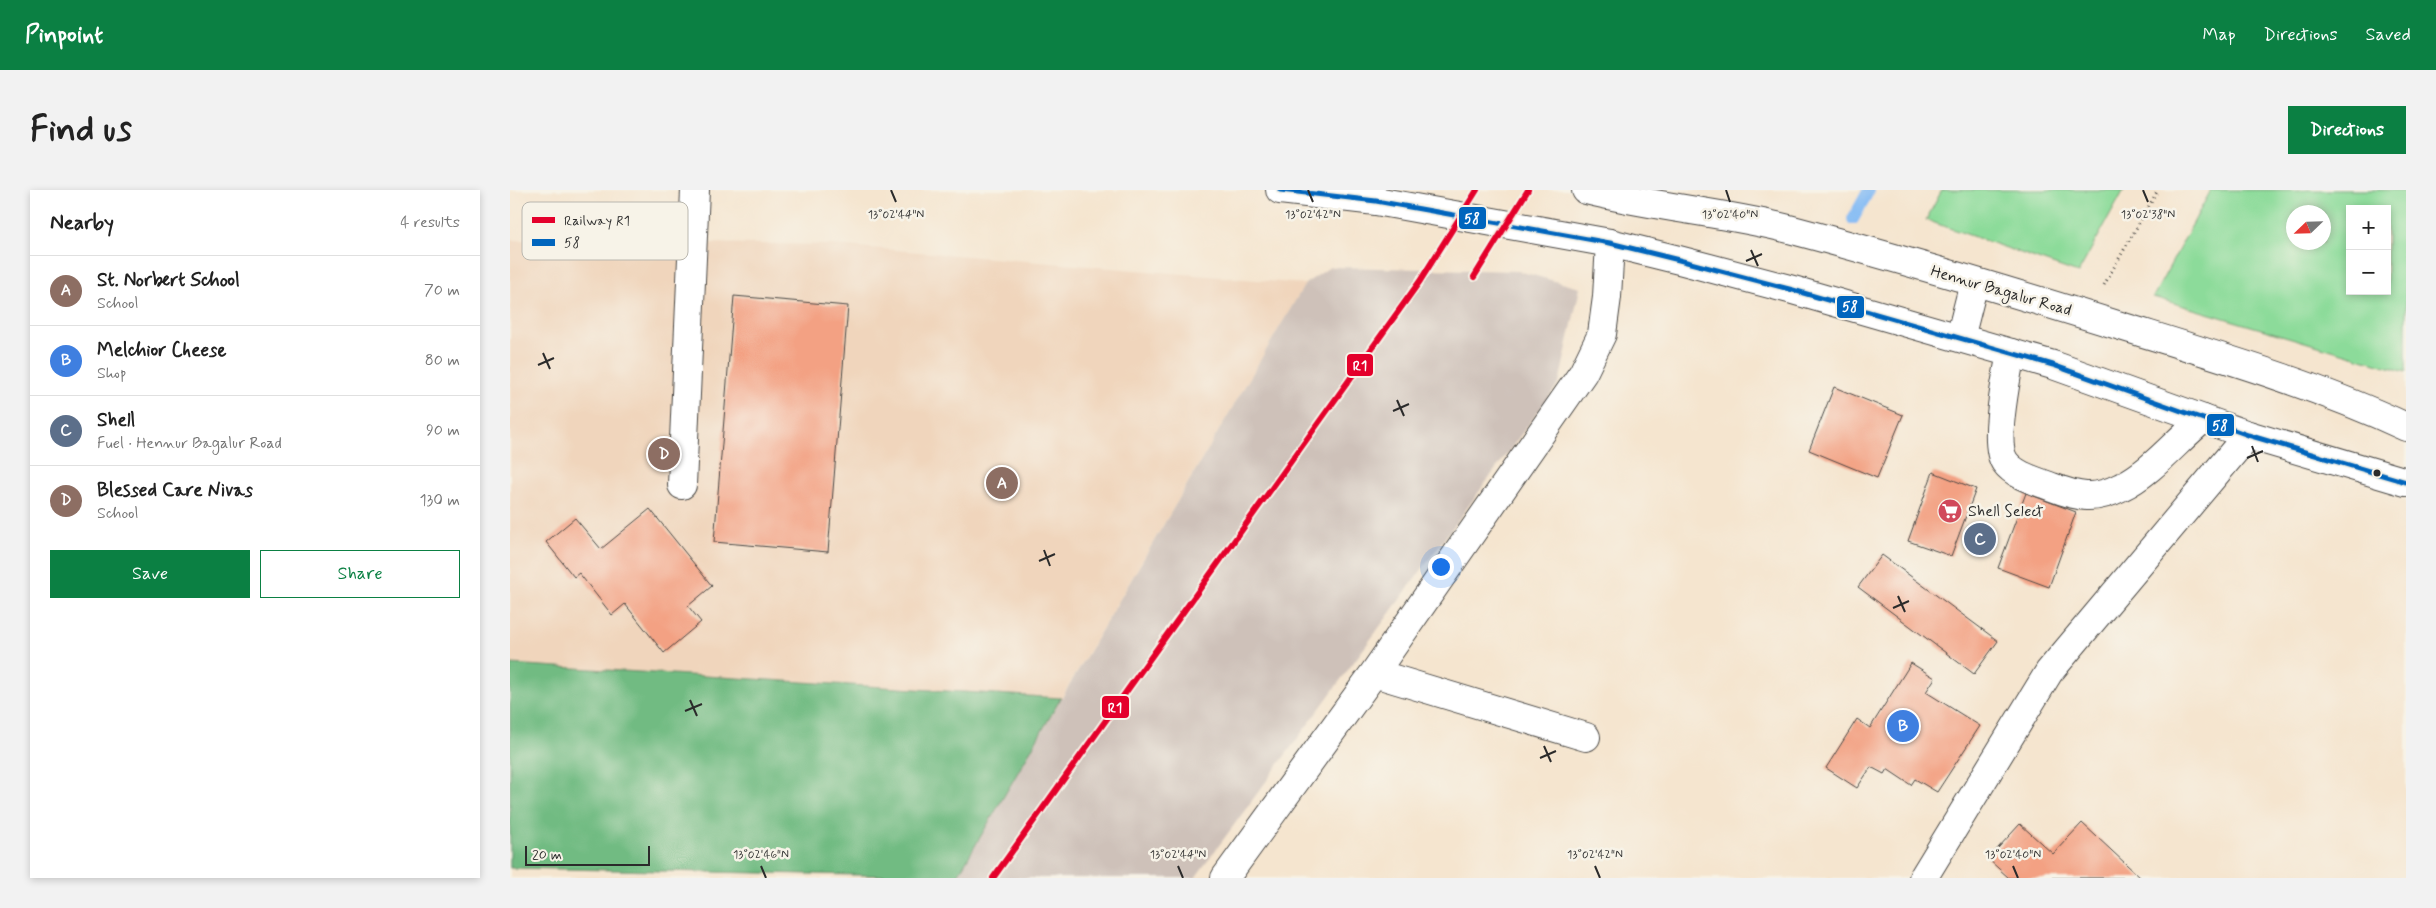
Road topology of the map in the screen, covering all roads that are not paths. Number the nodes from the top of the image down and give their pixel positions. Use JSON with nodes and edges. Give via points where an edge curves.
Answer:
{"nodes":[{"id":1,"x":695,"y":190,"type":"edge"},
{"id":2,"x":1280,"y":190,"type":"edge"},
{"id":3,"x":1586,"y":190,"type":"edge"},
{"id":4,"x":1610,"y":242,"type":"junction"},
{"id":5,"x":1974,"y":283,"type":"junction"},
{"id":6,"x":1960,"y":338,"type":"junction"},
{"id":7,"x":2011,"y":353,"type":"junction"},
{"id":8,"x":2203,"y":419,"type":"junction"},
{"id":9,"x":2406,"y":426,"type":"edge"},
{"id":10,"x":2248,"y":436,"type":"junction"},
{"id":11,"x":2406,"y":482,"type":"edge"},
{"id":12,"x":682,"y":485,"type":"dead end"},
{"id":13,"x":1374,"y":674,"type":"junction"},
{"id":14,"x":1586,"y":737,"type":"dead end"},
{"id":15,"x":1225,"y":878,"type":"edge"},
{"id":16,"x":1923,"y":878,"type":"edge"}],
"edges":[{"from":1,"to":12,"type":"main road"},
{"from":2,"to":4,"type":"main road","via":[[1376,200]]},
{"from":3,"to":5,"type":"main road","name":"Hennur Bagalur Road","via":[[1787,229]]},
{"from":4,"to":6,"type":"main road"},
{"from":4,"to":13,"type":"main road","via":[[1602,334],[1583,373]]},
{"from":5,"to":6,"type":"main road"},
{"from":5,"to":9,"type":"main road","name":"Hennur Bagalur Road","via":[[2256,368]]},
{"from":6,"to":7,"type":"main road"},
{"from":7,"to":8,"type":"main road"},
{"from":7,"to":8,"type":"main road","via":[[2000,424],[2005,462],[2024,476],[2077,496],[2099,496],[2122,487]]},
{"from":8,"to":10,"type":"main road"},
{"from":10,"to":11,"type":"main road"},
{"from":10,"to":16,"type":"main road","via":[[2049,672]]},
{"from":13,"to":14,"type":"main road"},
{"from":13,"to":15,"type":"main road"}]}
